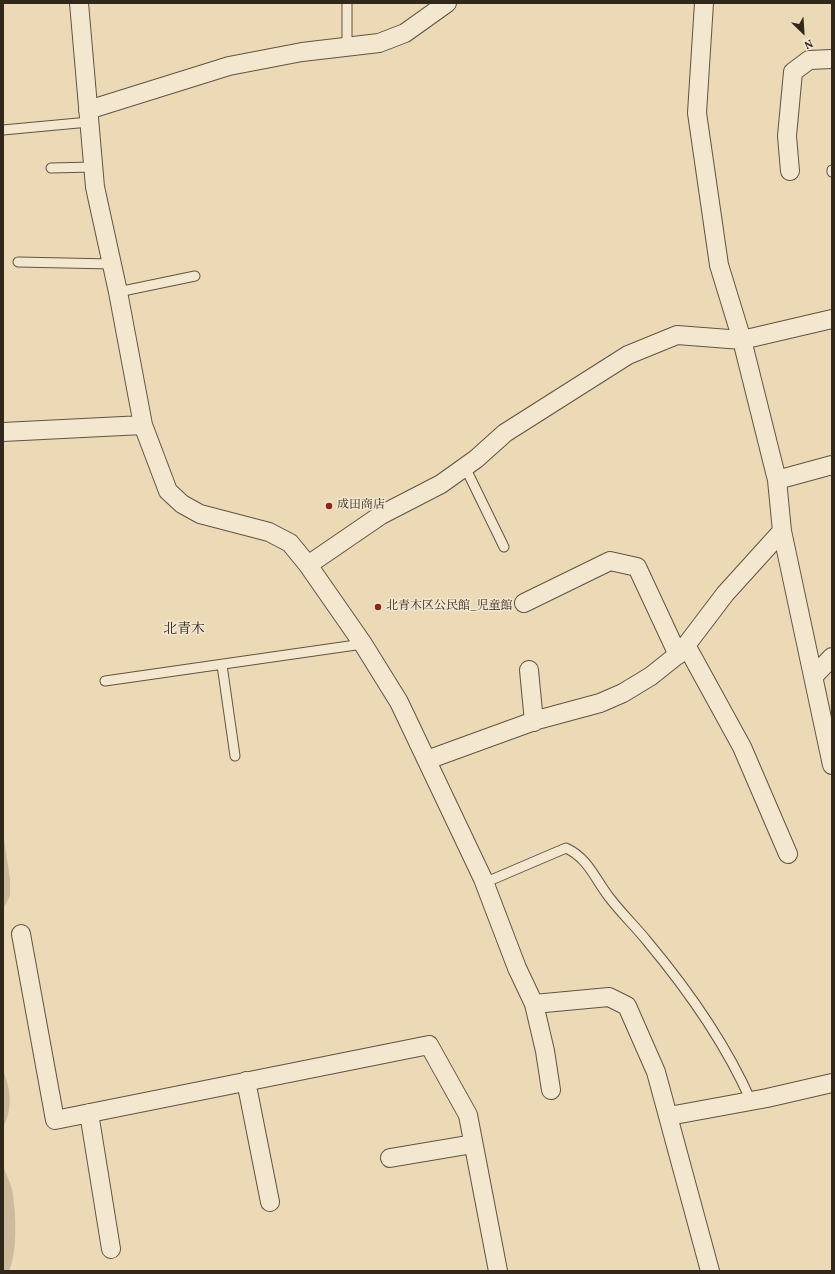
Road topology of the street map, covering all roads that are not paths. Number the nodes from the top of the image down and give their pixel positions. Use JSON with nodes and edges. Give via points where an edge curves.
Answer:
{"nodes":[{"id":1,"x":79,"y":3,"type":"edge"},
{"id":2,"x":347,"y":3,"type":"edge"},
{"id":3,"x":447,"y":3,"type":"edge"},
{"id":4,"x":704,"y":3,"type":"edge"},
{"id":5,"x":347,"y":47,"type":"junction"},
{"id":6,"x":832,"y":58,"type":"edge"},
{"id":7,"x":89,"y":116,"type":"junction"},
{"id":8,"x":3,"y":130,"type":"edge"},
{"id":9,"x":93,"y":167,"type":"junction"},
{"id":10,"x":51,"y":168,"type":"dead end"},
{"id":11,"x":790,"y":171,"type":"dead end"},
{"id":12,"x":18,"y":262,"type":"dead end"},
{"id":13,"x":112,"y":264,"type":"junction"},
{"id":14,"x":196,"y":276,"type":"dead end"},
{"id":15,"x":118,"y":292,"type":"junction"},
{"id":16,"x":832,"y":319,"type":"edge"},
{"id":17,"x":742,"y":340,"type":"junction"},
{"id":18,"x":143,"y":425,"type":"junction"},
{"id":19,"x":3,"y":432,"type":"edge"},
{"id":20,"x":832,"y":465,"type":"edge"},
{"id":21,"x":465,"y":467,"type":"junction"},
{"id":22,"x":777,"y":480,"type":"junction"},
{"id":23,"x":782,"y":531,"type":"junction"},
{"id":24,"x":504,"y":547,"type":"dead end"},
{"id":25,"x":308,"y":565,"type":"junction"},
{"id":26,"x":524,"y":603,"type":"dead end"},
{"id":27,"x":364,"y":644,"type":"junction"},
{"id":28,"x":682,"y":650,"type":"junction"},
{"id":29,"x":832,"y":657,"type":"edge"},
{"id":30,"x":222,"y":665,"type":"junction"},
{"id":31,"x":529,"y":670,"type":"dead end"},
{"id":32,"x":813,"y":677,"type":"junction"},
{"id":33,"x":105,"y":681,"type":"dead end"},
{"id":34,"x":534,"y":722,"type":"junction"},
{"id":35,"x":235,"y":756,"type":"dead end"},
{"id":36,"x":427,"y":760,"type":"junction"},
{"id":37,"x":832,"y":764,"type":"edge"},
{"id":38,"x":788,"y":854,"type":"dead end"},
{"id":39,"x":484,"y":883,"type":"junction"},
{"id":40,"x":22,"y":934,"type":"dead end"},
{"id":41,"x":534,"y":1004,"type":"junction"},
{"id":42,"x":246,"y":1082,"type":"junction"},
{"id":43,"x":832,"y":1083,"type":"edge"},
{"id":44,"x":551,"y":1090,"type":"dead end"},
{"id":45,"x":750,"y":1101,"type":"junction"},
{"id":46,"x":89,"y":1113,"type":"junction"},
{"id":47,"x":669,"y":1116,"type":"junction"},
{"id":48,"x":474,"y":1144,"type":"junction"},
{"id":49,"x":390,"y":1158,"type":"dead end"},
{"id":50,"x":270,"y":1202,"type":"dead end"},
{"id":51,"x":110,"y":1249,"type":"dead end"},
{"id":52,"x":498,"y":1271,"type":"edge"},
{"id":53,"x":710,"y":1271,"type":"edge"}],
"edges":[{"from":1,"to":7,"type":"street"},
{"from":2,"to":5,"type":"lane"},
{"from":3,"to":5,"type":"street","via":[[405,33],[379,43]]},
{"from":4,"to":17,"type":"street","via":[[697,113],[719,265]]},
{"from":5,"to":7,"type":"street","via":[[302,52],[228,66]]},
{"from":6,"to":11,"type":"street","via":[[809,60],[793,72],[788,136]]},
{"from":7,"to":8,"type":"lane"},
{"from":7,"to":9,"type":"street"},
{"from":9,"to":10,"type":"lane"},
{"from":9,"to":13,"type":"street"},
{"from":12,"to":13,"type":"lane"},
{"from":13,"to":15,"type":"street"},
{"from":14,"to":15,"type":"lane"},
{"from":15,"to":18,"type":"street"},
{"from":16,"to":17,"type":"street"},
{"from":17,"to":21,"type":"street","via":[[677,335],[628,356],[504,433]]},
{"from":17,"to":22,"type":"street"},
{"from":18,"to":19,"type":"street"},
{"from":18,"to":25,"type":"street","via":[[168,491],[182,504],[200,514],[269,532],[290,543]]},
{"from":20,"to":22,"type":"street"},
{"from":21,"to":24,"type":"lane"},
{"from":21,"to":25,"type":"street","via":[[441,484],[381,515]]},
{"from":22,"to":23,"type":"street"},
{"from":23,"to":28,"type":"street","via":[[724,594]]},
{"from":23,"to":32,"type":"street"},
{"from":25,"to":27,"type":"street"},
{"from":26,"to":28,"type":"street","via":[[610,561],[637,567]]},
{"from":27,"to":30,"type":"lane"},
{"from":27,"to":36,"type":"street","via":[[399,702]]},
{"from":28,"to":34,"type":"street","via":[[651,676],[623,693],[600,703]]},
{"from":28,"to":38,"type":"street","via":[[742,747]]},
{"from":29,"to":32,"type":"street"},
{"from":30,"to":33,"type":"lane"},
{"from":30,"to":35,"type":"lane"},
{"from":31,"to":34,"type":"street"},
{"from":32,"to":37,"type":"street"},
{"from":34,"to":36,"type":"street"},
{"from":36,"to":39,"type":"street"},
{"from":39,"to":41,"type":"street"},
{"from":39,"to":45,"type":"lane","via":[[566,848],[576,853],[586,862],[610,898],[693,999],[741,1078]]},
{"from":40,"to":46,"type":"street","via":[[55,1120]]},
{"from":41,"to":44,"type":"street"},
{"from":41,"to":47,"type":"street","via":[[609,997],[627,1006],[656,1072]]},
{"from":42,"to":46,"type":"street"},
{"from":42,"to":48,"type":"street","via":[[430,1044],[468,1115]]},
{"from":42,"to":50,"type":"street"},
{"from":43,"to":45,"type":"street"},
{"from":45,"to":47,"type":"street"},
{"from":46,"to":51,"type":"street"},
{"from":47,"to":53,"type":"street"},
{"from":48,"to":49,"type":"street"},
{"from":48,"to":52,"type":"street"}]}
